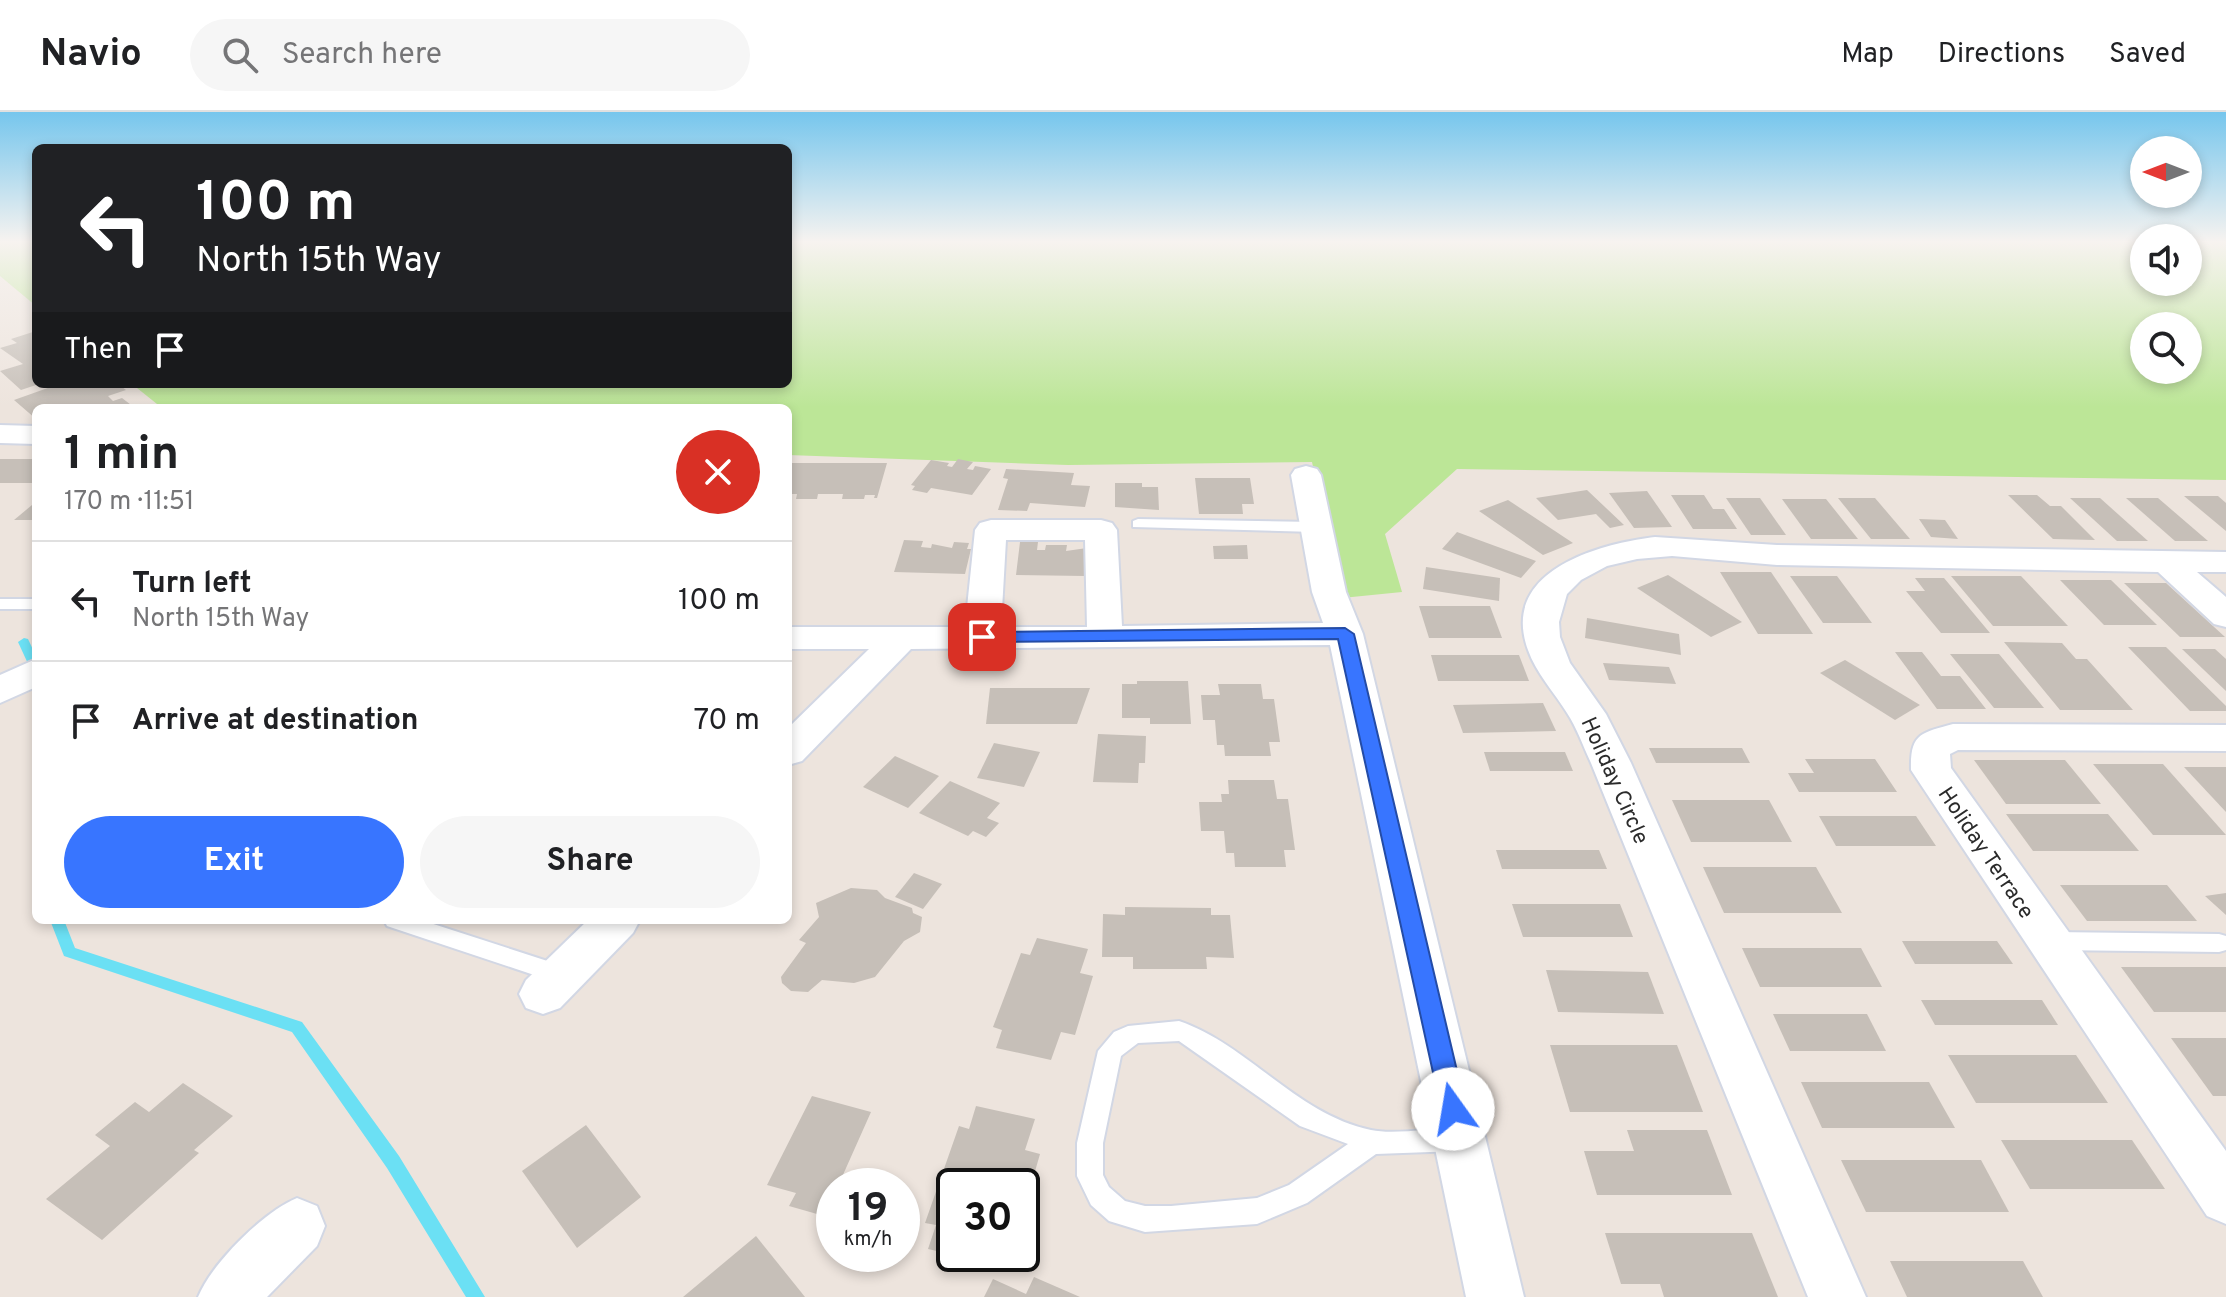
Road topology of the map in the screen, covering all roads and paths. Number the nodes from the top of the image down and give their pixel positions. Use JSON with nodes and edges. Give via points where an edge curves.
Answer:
{"nodes":[{"id":1,"x":0,"y":434,"type":"edge"},
{"id":2,"x":32,"y":435,"type":"edge"},
{"id":3,"x":1306,"y":475,"type":"dead end"},
{"id":4,"x":1138,"y":524,"type":"dead end"},
{"id":5,"x":1315,"y":527,"type":"junction"},
{"id":6,"x":2167,"y":562,"type":"junction"},
{"id":7,"x":2226,"y":562,"type":"edge"},
{"id":8,"x":0,"y":604,"type":"edge"},
{"id":9,"x":32,"y":604,"type":"edge"},
{"id":10,"x":2226,"y":616,"type":"edge"},
{"id":11,"x":1345,"y":634,"type":"junction"},
{"id":12,"x":982,"y":637,"type":"junction"},
{"id":13,"x":792,"y":638,"type":"edge"},
{"id":14,"x":902,"y":638,"type":"junction"},
{"id":15,"x":1105,"y":638,"type":"junction"},
{"id":16,"x":32,"y":673,"type":"edge"},
{"id":17,"x":0,"y":691,"type":"edge"},
{"id":18,"x":2226,"y":738,"type":"edge"},
{"id":19,"x":792,"y":747,"type":"edge"},
{"id":20,"x":405,"y":924,"type":"edge"},
{"id":21,"x":613,"y":924,"type":"edge"},
{"id":22,"x":2049,"y":941,"type":"junction"},
{"id":23,"x":2219,"y":943,"type":"dead end"},
{"id":24,"x":552,"y":985,"type":"joint"},
{"id":25,"x":1460,"y":1139,"type":"junction"},
{"id":26,"x":1372,"y":1142,"type":"junction"},
{"id":27,"x":2209,"y":1147,"type":"edge"},
{"id":28,"x":2226,"y":1197,"type":"edge"},
{"id":29,"x":297,"y":1226,"type":"dead end"},
{"id":30,"x":227,"y":1297,"type":"edge"},
{"id":31,"x":1495,"y":1297,"type":"edge"},
{"id":32,"x":1837,"y":1297,"type":"edge"}],
"edges":[{"from":1,"to":2,"type":"street"},
{"from":3,"to":5,"type":"street"},
{"from":4,"to":5,"type":"lane"},
{"from":5,"to":11,"type":"street","via":[[1329,592]]},
{"from":6,"to":7,"type":"street","name":"Holiday Circle"},
{"from":6,"to":10,"type":"street"},
{"from":6,"to":32,"type":"street","name":"Holiday Circle","via":[[1640,548],[1576,568],[1557,582],[1544,606],[1541,633],[1552,667],[1587,714],[1611,763]]},
{"from":8,"to":9,"type":"lane"},
{"from":11,"to":15,"type":"street"},
{"from":11,"to":25,"type":"street"},
{"from":12,"to":14,"type":"street"},
{"from":12,"to":15,"type":"street"},
{"from":12,"to":15,"type":"street","via":[[991,530],[1101,530]]},
{"from":13,"to":14,"type":"street"},
{"from":14,"to":19,"type":"street"},
{"from":16,"to":17,"type":"street"},
{"from":18,"to":22,"type":"street","name":"Holiday Terrace","via":[[1953,737],[1930,747],[1931,770]]},
{"from":20,"to":24,"type":"lane"},
{"from":21,"to":24,"type":"street"},
{"from":22,"to":23,"type":"lane"},
{"from":22,"to":27,"type":"street","name":"Holiday Terrace"},
{"from":25,"to":26,"type":"lane"},
{"from":25,"to":31,"type":"street"},
{"from":26,"to":26,"type":"lane","via":[[1298,1194],[1257,1211],[1145,1219],[1118,1212],[1100,1196],[1090,1176],[1090,1143],[1110,1051],[1136,1033],[1179,1031],[1193,1036],[1309,1118]]},
{"from":27,"to":28,"type":"street","name":"Holiday Terrace"},
{"from":29,"to":30,"type":"street"}]}
